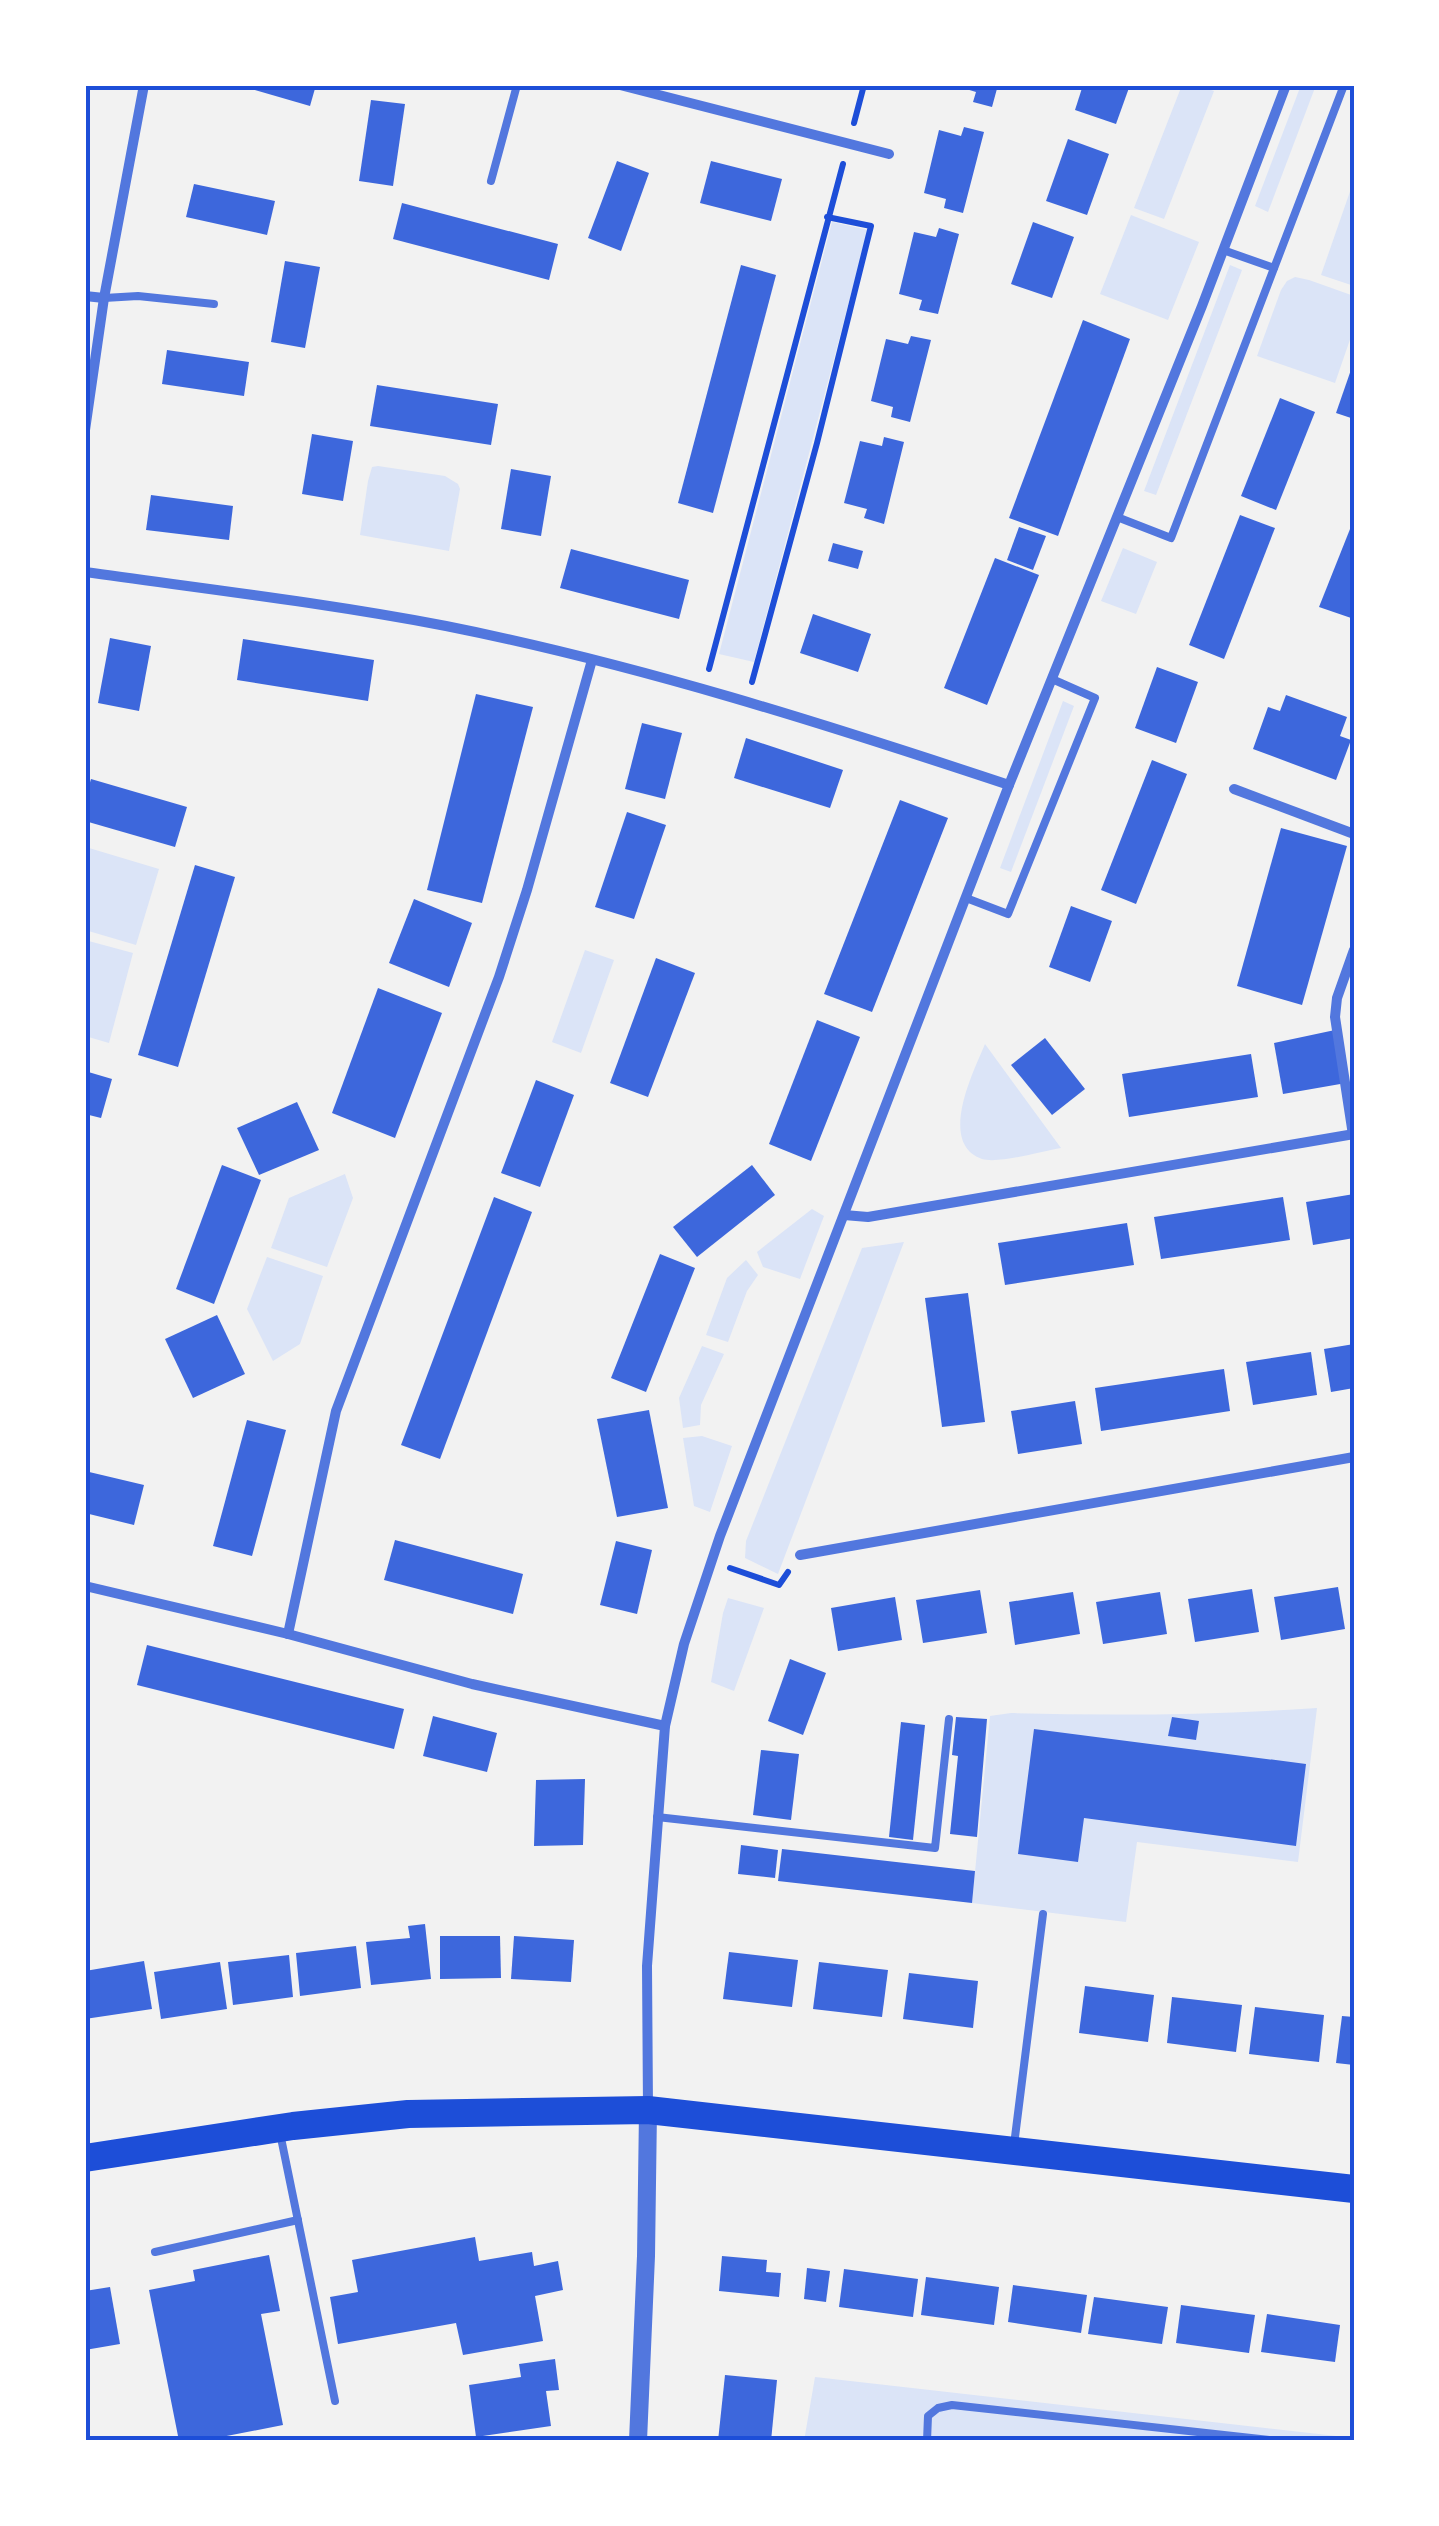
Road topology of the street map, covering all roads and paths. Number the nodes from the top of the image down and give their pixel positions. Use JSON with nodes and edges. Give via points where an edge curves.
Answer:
{"nodes":[{"id":1,"x":144,"y":85,"type":"edge"},
{"id":2,"x":517,"y":85,"type":"edge"},
{"id":3,"x":620,"y":85,"type":"edge"},
{"id":4,"x":864,"y":85,"type":"edge"},
{"id":5,"x":1286,"y":85,"type":"edge"},
{"id":6,"x":1344,"y":85,"type":"edge"},
{"id":7,"x":848,"y":144,"type":"junction"},
{"id":8,"x":888,"y":154,"type":"dead end"},
{"id":9,"x":491,"y":181,"type":"dead end"},
{"id":10,"x":827,"y":217,"type":"junction"},
{"id":11,"x":1222,"y":250,"type":"junction"},
{"id":12,"x":1274,"y":268,"type":"junction"},
{"id":13,"x":85,"y":296,"type":"edge"},
{"id":14,"x":104,"y":298,"type":"junction"},
{"id":15,"x":214,"y":304,"type":"dead end"},
{"id":16,"x":85,"y":430,"type":"edge"},
{"id":17,"x":1117,"y":516,"type":"junction"},
{"id":18,"x":85,"y":572,"type":"edge"},
{"id":19,"x":592,"y":660,"type":"junction"},
{"id":20,"x":1052,"y":678,"type":"junction"},
{"id":21,"x":703,"y":691,"type":"junction"},
{"id":22,"x":747,"y":703,"type":"junction"},
{"id":23,"x":1010,"y":785,"type":"junction"},
{"id":24,"x":1234,"y":789,"type":"dead end"},
{"id":25,"x":1354,"y":834,"type":"edge"},
{"id":26,"x":966,"y":898,"type":"junction"},
{"id":27,"x":1354,"y":950,"type":"edge"},
{"id":28,"x":1349,"y":982,"type":"edge"},
{"id":29,"x":1354,"y":1135,"type":"edge"},
{"id":30,"x":844,"y":1216,"type":"junction"},
{"id":31,"x":1354,"y":1458,"type":"edge"},
{"id":32,"x":800,"y":1555,"type":"joint"},
{"id":33,"x":711,"y":1562,"type":"junction"},
{"id":34,"x":85,"y":1586,"type":"edge"},
{"id":35,"x":288,"y":1634,"type":"junction"},
{"id":36,"x":949,"y":1719,"type":"dead end"},
{"id":37,"x":665,"y":1726,"type":"junction"},
{"id":38,"x":657,"y":1817,"type":"junction"},
{"id":39,"x":1043,"y":1914,"type":"dead end"},
{"id":40,"x":648,"y":2110,"type":"junction"},
{"id":41,"x":279,"y":2128,"type":"junction"},
{"id":42,"x":1014,"y":2150,"type":"junction"},
{"id":43,"x":85,"y":2158,"type":"edge"},
{"id":44,"x":1354,"y":2189,"type":"edge"},
{"id":45,"x":298,"y":2220,"type":"junction"},
{"id":46,"x":155,"y":2252,"type":"dead end"},
{"id":47,"x":335,"y":2401,"type":"dead end"},
{"id":48,"x":1226,"y":2438,"type":"edge"},
{"id":49,"x":638,"y":2441,"type":"edge"},
{"id":50,"x":926,"y":2441,"type":"edge"},
{"id":51,"x":1280,"y":2441,"type":"edge"}],
"edges":[{"from":1,"to":14,"type":"street"},
{"from":2,"to":9,"type":"lane"},
{"from":3,"to":7,"type":"street"},
{"from":4,"to":7,"type":"path"},
{"from":5,"to":11,"type":"street"},
{"from":6,"to":12,"type":"lane"},
{"from":7,"to":8,"type":"street"},
{"from":7,"to":10,"type":"path"},
{"from":10,"to":21,"type":"path"},
{"from":10,"to":22,"type":"path","via":[[871,226]]},
{"from":11,"to":12,"type":"lane"},
{"from":11,"to":17,"type":"street"},
{"from":12,"to":17,"type":"lane","via":[[1171,538]]},
{"from":13,"to":14,"type":"street"},
{"from":14,"to":15,"type":"lane"},
{"from":14,"to":16,"type":"street"},
{"from":17,"to":20,"type":"street"},
{"from":18,"to":19,"type":"street","via":[[324,604]]},
{"from":19,"to":21,"type":"street"},
{"from":19,"to":35,"type":"street","via":[[499,978],[336,1411]]},
{"from":20,"to":23,"type":"street"},
{"from":20,"to":26,"type":"lane","via":[[1094,698],[1008,914]]},
{"from":21,"to":22,"type":"street"},
{"from":22,"to":23,"type":"street"},
{"from":23,"to":26,"type":"street"},
{"from":24,"to":25,"type":"street"},
{"from":26,"to":30,"type":"street"},
{"from":27,"to":28,"type":"street"},
{"from":28,"to":29,"type":"street","via":[[1336,1018]]},
{"from":29,"to":30,"type":"street","via":[[868,1218]]},
{"from":30,"to":33,"type":"street"},
{"from":31,"to":32,"type":"street"},
{"from":32,"to":33,"type":"path","via":[[779,1585]]},
{"from":33,"to":37,"type":"street"},
{"from":34,"to":35,"type":"street"},
{"from":35,"to":37,"type":"street"},
{"from":36,"to":38,"type":"lane","via":[[935,1848]]},
{"from":37,"to":38,"type":"street"},
{"from":38,"to":40,"type":"street","via":[[647,1966]]},
{"from":39,"to":42,"type":"lane"},
{"from":40,"to":41,"type":"highway","via":[[408,2114]]},
{"from":40,"to":42,"type":"highway"},
{"from":40,"to":49,"type":"street"},
{"from":41,"to":43,"type":"highway"},
{"from":41,"to":45,"type":"lane"},
{"from":42,"to":44,"type":"highway"},
{"from":45,"to":46,"type":"lane"},
{"from":45,"to":47,"type":"lane"},
{"from":48,"to":50,"type":"lane","via":[[952,2406],[928,2416]]},
{"from":48,"to":51,"type":"lane"}]}
